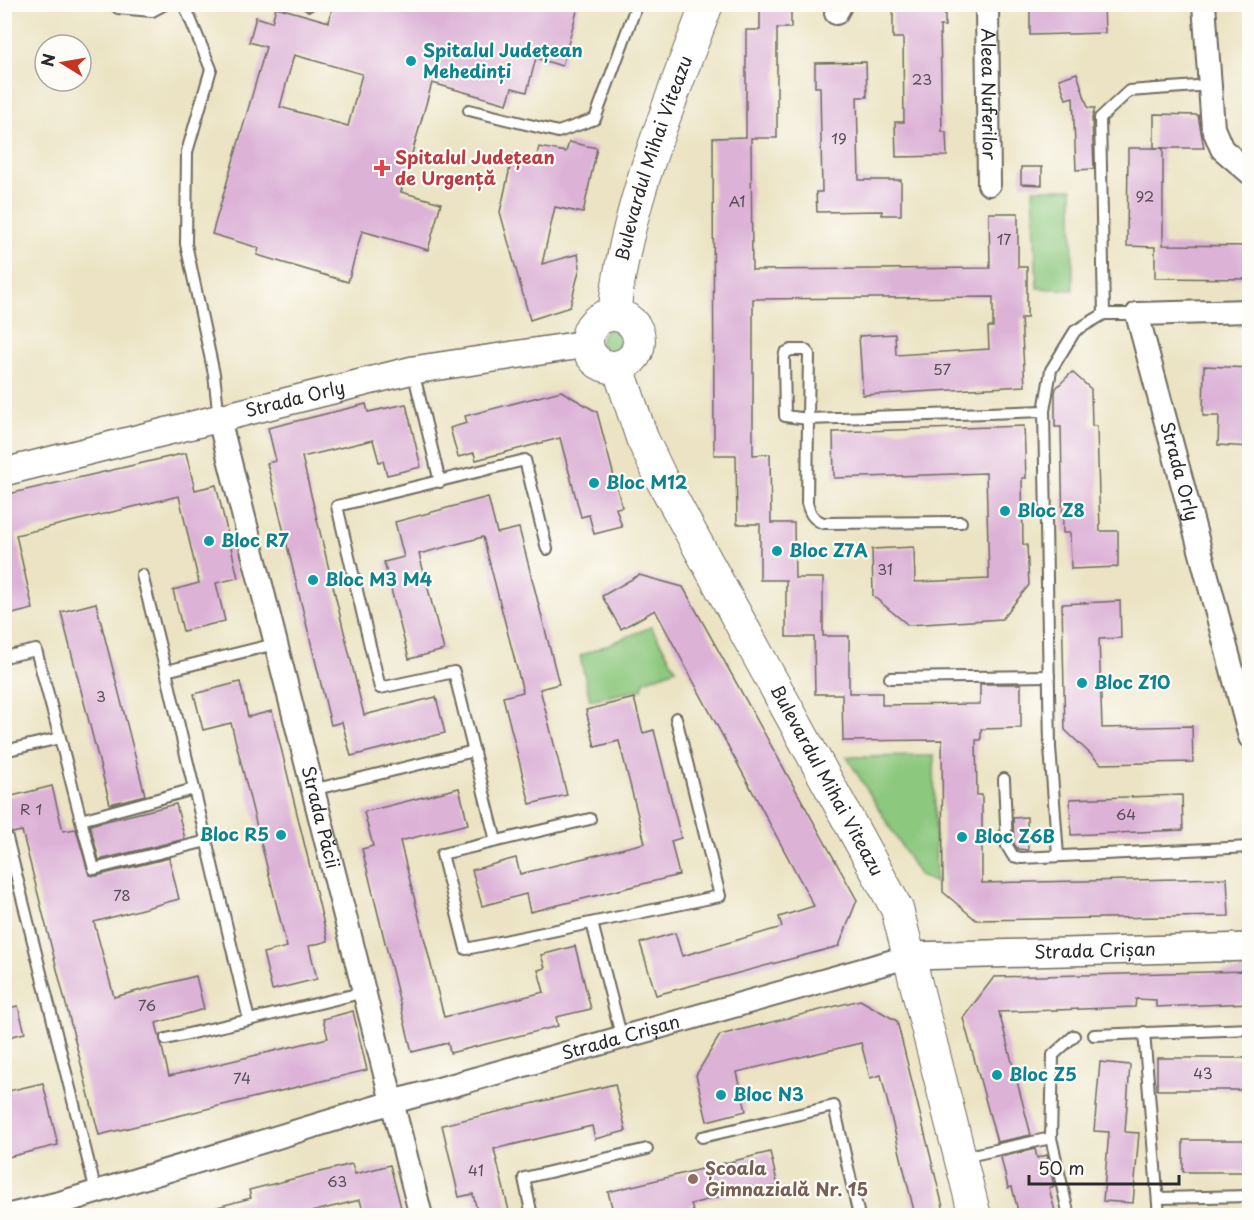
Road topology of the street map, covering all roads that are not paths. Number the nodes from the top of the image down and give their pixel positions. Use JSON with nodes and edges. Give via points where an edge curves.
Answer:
{"nodes":[{"id":1,"x":165,"y":4,"type":"edge"},
{"id":2,"x":184,"y":4,"type":"edge"},
{"id":3,"x":637,"y":4,"type":"edge"},
{"id":4,"x":707,"y":4,"type":"edge"},
{"id":5,"x":987,"y":4,"type":"edge"},
{"id":6,"x":1204,"y":4,"type":"edge"},
{"id":7,"x":118,"y":8,"type":"dead end"},
{"id":8,"x":1211,"y":85,"type":"junction"},
{"id":9,"x":469,"y":110,"type":"dead end"},
{"id":10,"x":1250,"y":173,"type":"edge"},
{"id":11,"x":989,"y":184,"type":"dead end"},
{"id":12,"x":1250,"y":311,"type":"edge"},
{"id":13,"x":1104,"y":314,"type":"junction"},
{"id":14,"x":1137,"y":314,"type":"junction"},
{"id":15,"x":614,"y":315,"type":"junction"},
{"id":16,"x":588,"y":344,"type":"junction"},
{"id":17,"x":618,"y":367,"type":"junction"},
{"id":18,"x":413,"y":370,"type":"junction"},
{"id":19,"x":1044,"y":411,"type":"junction"},
{"id":20,"x":808,"y":418,"type":"junction"},
{"id":21,"x":219,"y":420,"type":"junction"},
{"id":22,"x":4,"y":472,"type":"edge"},
{"id":23,"x":441,"y":482,"type":"junction"},
{"id":24,"x":961,"y":522,"type":"dead end"},
{"id":25,"x":547,"y":549,"type":"dead end"},
{"id":26,"x":142,"y":575,"type":"dead end"},
{"id":27,"x":275,"y":644,"type":"junction"},
{"id":28,"x":4,"y":657,"type":"edge"},
{"id":29,"x":166,"y":670,"type":"junction"},
{"id":30,"x":1049,"y":676,"type":"junction"},
{"id":31,"x":890,"y":678,"type":"dead end"},
{"id":32,"x":676,"y":718,"type":"dead end"},
{"id":33,"x":1250,"y":737,"type":"edge"},
{"id":34,"x":60,"y":738,"type":"junction"},
{"id":35,"x":4,"y":751,"type":"edge"},
{"id":36,"x":474,"y":751,"type":"junction"},
{"id":37,"x":1004,"y":778,"type":"dead end"},
{"id":38,"x":194,"y":789,"type":"junction"},
{"id":39,"x":312,"y":790,"type":"junction"},
{"id":40,"x":590,"y":819,"type":"dead end"},
{"id":41,"x":81,"y":820,"type":"junction"},
{"id":42,"x":8,"y":838,"type":"dead end"},
{"id":43,"x":207,"y":841,"type":"junction"},
{"id":44,"x":496,"y":842,"type":"junction"},
{"id":45,"x":1250,"y":847,"type":"edge"},
{"id":46,"x":1058,"y":856,"type":"junction"},
{"id":47,"x":9,"y":861,"type":"edge"},
{"id":48,"x":592,"y":923,"type":"junction"},
{"id":49,"x":1250,"y":947,"type":"edge"},
{"id":50,"x":911,"y":957,"type":"junction"},
{"id":51,"x":365,"y":992,"type":"junction"},
{"id":52,"x":249,"y":1020,"type":"junction"},
{"id":53,"x":1250,"y":1029,"type":"edge"},
{"id":54,"x":1144,"y":1032,"type":"junction"},
{"id":55,"x":1095,"y":1035,"type":"dead end"},
{"id":56,"x":1074,"y":1036,"type":"dead end"},
{"id":57,"x":166,"y":1039,"type":"dead end"},
{"id":58,"x":622,"y":1039,"type":"junction"},
{"id":59,"x":393,"y":1102,"type":"junction"},
{"id":60,"x":702,"y":1137,"type":"dead end"},
{"id":61,"x":1051,"y":1138,"type":"junction"},
{"id":62,"x":647,"y":1149,"type":"dead end"},
{"id":63,"x":961,"y":1158,"type":"junction"},
{"id":64,"x":96,"y":1192,"type":"junction"},
{"id":65,"x":1250,"y":1196,"type":"edge"},
{"id":66,"x":1159,"y":1198,"type":"junction"},
{"id":67,"x":62,"y":1209,"type":"edge"},
{"id":68,"x":6,"y":1215,"type":"edge"},
{"id":69,"x":421,"y":1215,"type":"edge"},
{"id":70,"x":532,"y":1215,"type":"edge"},
{"id":71,"x":859,"y":1215,"type":"edge"},
{"id":72,"x":975,"y":1215,"type":"edge"},
{"id":73,"x":1070,"y":1215,"type":"edge"},
{"id":74,"x":1159,"y":1215,"type":"edge"}],
"edges":[{"from":1,"to":7,"type":"lane","via":[[152,11]]},
{"from":2,"to":21,"type":"lane","via":[[210,69],[187,152],[186,244],[214,374]]},
{"from":3,"to":9,"type":"lane","via":[[595,119],[558,132]]},
{"from":4,"to":15,"type":"main road","name":"Bulevardul Mihai Viteazu","via":[[633,215],[617,281]]},
{"from":5,"to":11,"type":"street","name":"Aleea Nuferilor"},
{"from":6,"to":8,"type":"street"},
{"from":8,"to":10,"type":"street","via":[[1213,129],[1222,149]]},
{"from":8,"to":13,"type":"lane","via":[[1129,91],[1100,118]]},
{"from":12,"to":14,"type":"street"},
{"from":13,"to":14,"type":"lane"},
{"from":13,"to":19,"type":"lane","via":[[1075,331],[1051,370]]},
{"from":14,"to":33,"type":"street","name":"Strada Orly"},
{"from":15,"to":16,"type":"main road","via":[[594,324]]},
{"from":15,"to":17,"type":"main road","via":[[633,324],[639,342],[633,358]]},
{"from":16,"to":17,"type":"main road","via":[[598,362]]},
{"from":16,"to":18,"type":"street","name":"Strada Orly"},
{"from":17,"to":50,"type":"main road","name":"Bulevardul Mihai Viteazu","via":[[642,438],[662,480],[897,909]]},
{"from":18,"to":21,"type":"street","name":"Strada Orly"},
{"from":18,"to":23,"type":"lane"},
{"from":19,"to":20,"type":"lane"},
{"from":19,"to":30,"type":"lane"},
{"from":20,"to":20,"type":"lane","via":[[809,354],[805,350],[791,350],[784,358],[785,416]]},
{"from":20,"to":24,"type":"lane","via":[[807,503],[816,520],[823,524]]},
{"from":21,"to":22,"type":"street","name":"Strada Orly"},
{"from":21,"to":27,"type":"street","name":"Strada Păcii"},
{"from":23,"to":25,"type":"lane","via":[[525,460]]},
{"from":23,"to":36,"type":"lane","via":[[337,506],[380,688],[454,672]]},
{"from":26,"to":29,"type":"lane"},
{"from":27,"to":29,"type":"lane"},
{"from":27,"to":39,"type":"street","name":"Strada Păcii"},
{"from":28,"to":34,"type":"lane","via":[[36,650]]},
{"from":29,"to":38,"type":"lane"},
{"from":30,"to":31,"type":"lane"},
{"from":30,"to":46,"type":"lane"},
{"from":32,"to":48,"type":"lane","via":[[720,896]]},
{"from":34,"to":35,"type":"lane"},
{"from":34,"to":41,"type":"lane"},
{"from":36,"to":39,"type":"lane"},
{"from":36,"to":44,"type":"lane"},
{"from":37,"to":46,"type":"lane","via":[[1009,851],[1021,858]]},
{"from":38,"to":41,"type":"lane"},
{"from":38,"to":43,"type":"lane"},
{"from":39,"to":51,"type":"street","name":"Strada Păcii"},
{"from":40,"to":44,"type":"lane"},
{"from":41,"to":43,"type":"lane","via":[[94,869]]},
{"from":42,"to":47,"type":"lane"},
{"from":43,"to":52,"type":"lane"},
{"from":44,"to":48,"type":"lane","via":[[442,854],[466,949]]},
{"from":45,"to":46,"type":"lane"},
{"from":47,"to":64,"type":"lane"},
{"from":48,"to":58,"type":"lane"},
{"from":49,"to":50,"type":"street","name":"Strada Crișan"},
{"from":50,"to":58,"type":"street","name":"Strada Crișan"},
{"from":50,"to":63,"type":"main road","name":"Bulevardul Mihai Viteazu"},
{"from":51,"to":52,"type":"lane"},
{"from":51,"to":59,"type":"street","name":"Strada Păcii"},
{"from":52,"to":57,"type":"lane"},
{"from":53,"to":54,"type":"lane"},
{"from":54,"to":55,"type":"lane"},
{"from":54,"to":66,"type":"lane"},
{"from":56,"to":61,"type":"lane","via":[[1053,1055]]},
{"from":58,"to":59,"type":"street","name":"Strada Crișan"},
{"from":59,"to":64,"type":"street","name":"Strada Crișan"},
{"from":59,"to":69,"type":"street","name":"Strada Păcii"},
{"from":60,"to":71,"type":"lane","via":[[834,1106]]},
{"from":61,"to":63,"type":"lane"},
{"from":61,"to":73,"type":"lane"},
{"from":62,"to":70,"type":"lane","via":[[524,1178]]},
{"from":63,"to":72,"type":"main road","name":"Bulevardul Mihai Viteazu"},
{"from":64,"to":67,"type":"street","name":"Strada Crișan"},
{"from":65,"to":66,"type":"lane"},
{"from":66,"to":74,"type":"lane"},
{"from":67,"to":68,"type":"street","name":"Strada Crișan"}]}
